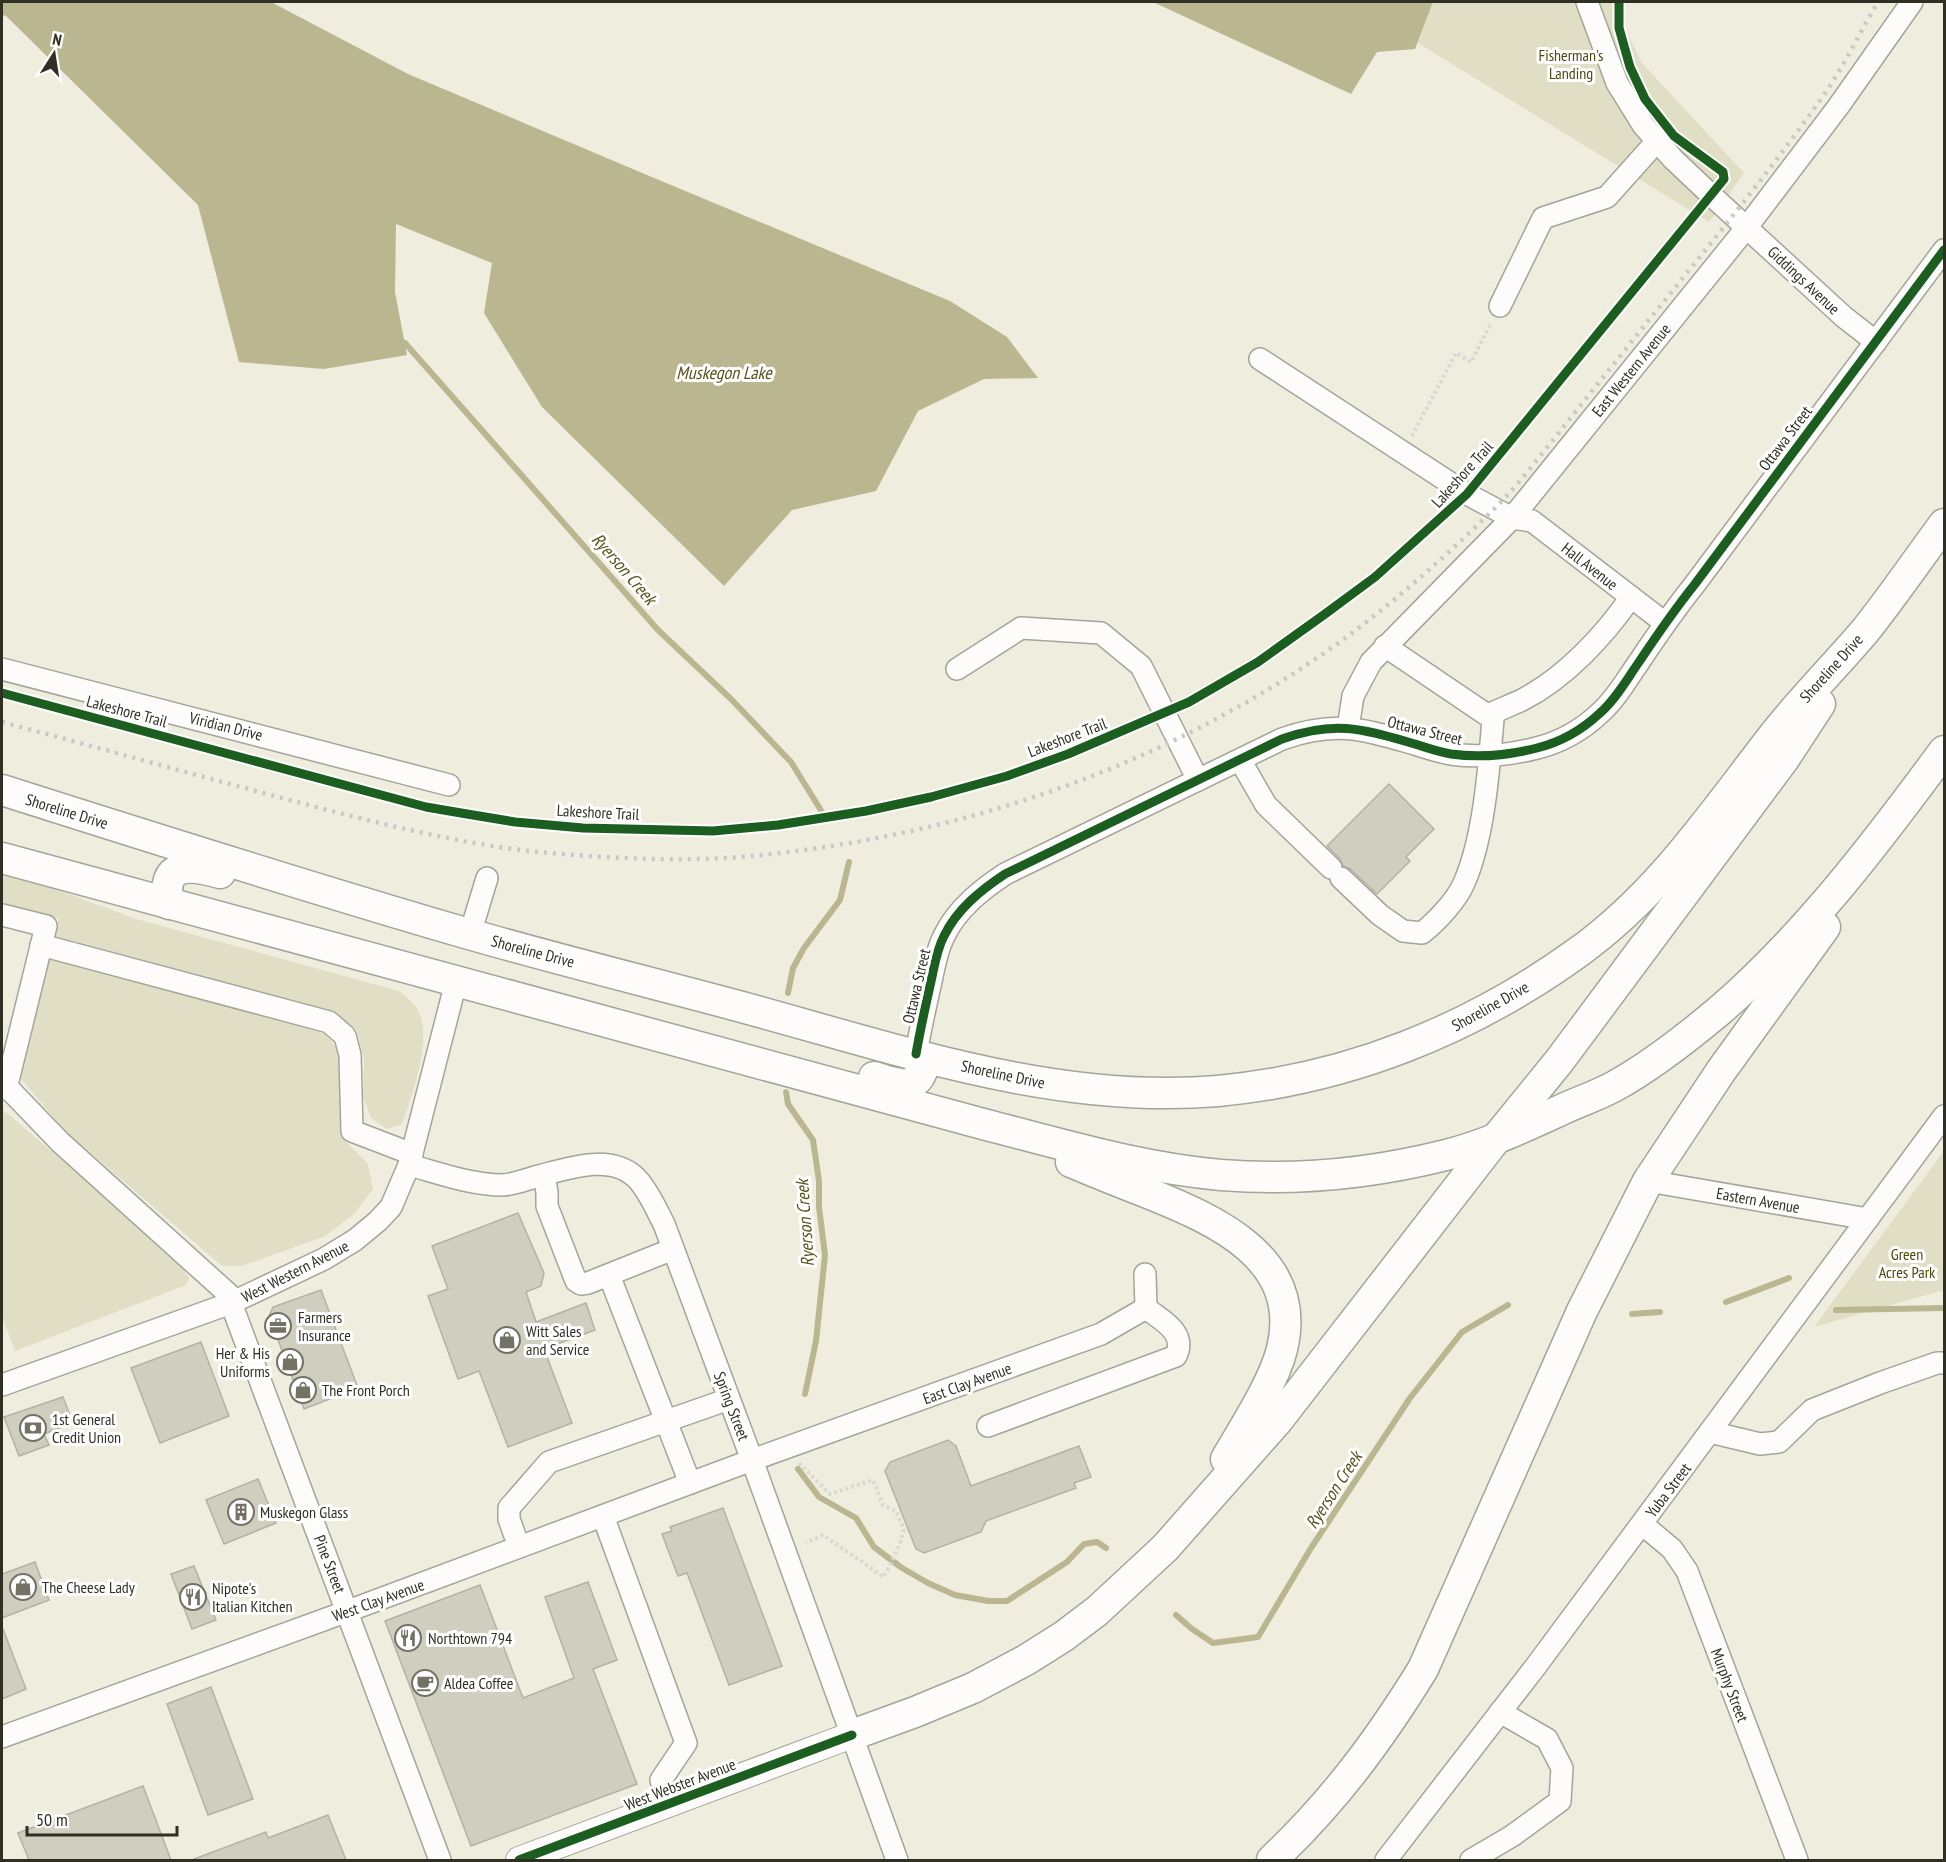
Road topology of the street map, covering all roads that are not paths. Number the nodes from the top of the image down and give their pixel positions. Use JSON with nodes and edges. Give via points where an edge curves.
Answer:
{"nodes":[{"id":1,"x":1587,"y":2,"type":"edge"},
{"id":2,"x":1912,"y":2,"type":"edge"},
{"id":3,"x":1657,"y":141,"type":"junction"},
{"id":4,"x":1740,"y":221,"type":"junction"},
{"id":5,"x":1944,"y":250,"type":"edge"},
{"id":6,"x":1500,"y":306,"type":"road end"},
{"id":7,"x":1876,"y":342,"type":"junction"},
{"id":8,"x":1260,"y":359,"type":"dead end"},
{"id":9,"x":1512,"y":518,"type":"junction"},
{"id":10,"x":1944,"y":524,"type":"edge"},
{"id":11,"x":1631,"y":597,"type":"junction"},
{"id":12,"x":1665,"y":623,"type":"junction"},
{"id":13,"x":1865,"y":630,"type":"junction"},
{"id":14,"x":1386,"y":646,"type":"junction"},
{"id":15,"x":2,"y":669,"type":"edge"},
{"id":16,"x":957,"y":669,"type":"dead end"},
{"id":17,"x":1488,"y":715,"type":"junction"},
{"id":18,"x":1348,"y":728,"type":"junction"},
{"id":19,"x":1944,"y":751,"type":"edge"},
{"id":20,"x":1490,"y":755,"type":"junction"},
{"id":21,"x":1240,"y":760,"type":"junction"},
{"id":22,"x":1198,"y":780,"type":"junction"},
{"id":23,"x":449,"y":785,"type":"dead end"},
{"id":24,"x":2,"y":790,"type":"edge"},
{"id":25,"x":1898,"y":813,"type":"junction"},
{"id":26,"x":2,"y":858,"type":"edge"},
{"id":27,"x":487,"y":878,"type":"dead end"},
{"id":28,"x":169,"y":904,"type":"junction"},
{"id":29,"x":2,"y":915,"type":"edge"},
{"id":30,"x":470,"y":934,"type":"junction"},
{"id":31,"x":42,"y":945,"type":"junction"},
{"id":32,"x":456,"y":982,"type":"junction"},
{"id":33,"x":582,"y":1015,"type":"junction"},
{"id":34,"x":916,"y":1054,"type":"junction"},
{"id":35,"x":4,"y":1088,"type":"edge"},
{"id":36,"x":1944,"y":1116,"type":"edge"},
{"id":37,"x":983,"y":1124,"type":"junction"},
{"id":38,"x":1495,"y":1140,"type":"junction"},
{"id":39,"x":410,"y":1159,"type":"junction"},
{"id":40,"x":544,"y":1175,"type":"junction"},
{"id":41,"x":1648,"y":1181,"type":"junction"},
{"id":42,"x":1868,"y":1219,"type":"junction"},
{"id":43,"x":673,"y":1249,"type":"junction"},
{"id":44,"x":1145,"y":1274,"type":"dead end"},
{"id":45,"x":609,"y":1275,"type":"junction"},
{"id":46,"x":233,"y":1301,"type":"junction"},
{"id":47,"x":1146,"y":1308,"type":"junction"},
{"id":48,"x":1944,"y":1363,"type":"edge"},
{"id":49,"x":2,"y":1385,"type":"edge"},
{"id":50,"x":729,"y":1399,"type":"junction"},
{"id":51,"x":666,"y":1420,"type":"junction"},
{"id":52,"x":988,"y":1426,"type":"dead end"},
{"id":53,"x":1710,"y":1432,"type":"junction"},
{"id":54,"x":752,"y":1460,"type":"junction"},
{"id":55,"x":690,"y":1483,"type":"junction"},
{"id":56,"x":1200,"y":1508,"type":"junction"},
{"id":57,"x":603,"y":1516,"type":"junction"},
{"id":58,"x":1642,"y":1524,"type":"junction"},
{"id":59,"x":519,"y":1547,"type":"junction"},
{"id":60,"x":348,"y":1611,"type":"junction"},
{"id":61,"x":1500,"y":1713,"type":"junction"},
{"id":62,"x":852,"y":1735,"type":"junction"},
{"id":63,"x":2,"y":1737,"type":"edge"},
{"id":64,"x":668,"y":1805,"type":"junction"},
{"id":65,"x":440,"y":1860,"type":"edge"},
{"id":66,"x":519,"y":1860,"type":"edge"},
{"id":67,"x":897,"y":1860,"type":"edge"},
{"id":68,"x":1272,"y":1860,"type":"edge"},
{"id":69,"x":1386,"y":1860,"type":"edge"},
{"id":70,"x":1471,"y":1860,"type":"edge"},
{"id":71,"x":1797,"y":1860,"type":"edge"}],
"edges":[{"from":1,"to":3,"type":"street","name":"Giddings Avenue","via":[[1617,83]]},
{"from":2,"to":4,"type":"street","name":"East Western Avenue","via":[[1838,107]]},
{"from":3,"to":4,"type":"street","name":"Giddings Avenue"},
{"from":3,"to":6,"type":"street","via":[[1607,197],[1543,218]]},
{"from":4,"to":7,"type":"street","name":"Giddings Avenue"},
{"from":4,"to":9,"type":"street","name":"East Western Avenue"},
{"from":5,"to":7,"type":"street","name":"Ottawa Street"},
{"from":7,"to":12,"type":"street","name":"Ottawa Street"},
{"from":8,"to":9,"type":"street","name":"Hall Avenue","via":[[1467,494]]},
{"from":9,"to":11,"type":"street","name":"Hall Avenue","via":[[1532,521]]},
{"from":9,"to":14,"type":"street","name":"East Western Avenue"},
{"from":10,"to":13,"type":"highway"},
{"from":11,"to":12,"type":"street","name":"Hall Avenue"},
{"from":11,"to":17,"type":"street","via":[[1614,622],[1575,662],[1524,699]]},
{"from":12,"to":20,"type":"street","name":"Ottawa Street","via":[[1614,697],[1585,726],[1565,739],[1537,748]]},
{"from":13,"to":34,"type":"highway","name":"Shoreline Drive","via":[[1791,714],[1659,881],[1621,920],[1539,978],[1445,1031],[1326,1074],[1187,1092],[1064,1087]]},
{"from":13,"to":38,"type":"highway","via":[[1784,759],[1560,1060]]},
{"from":14,"to":17,"type":"street"},
{"from":14,"to":18,"type":"street","name":"East Western Avenue","via":[[1371,662],[1353,696]]},
{"from":15,"to":23,"type":"street","name":"Viridian Drive"},
{"from":16,"to":22,"type":"street","via":[[1021,628],[1101,633],[1141,666]]},
{"from":17,"to":20,"type":"street","via":[[1493,719]]},
{"from":18,"to":20,"type":"street","name":"Ottawa Street","via":[[1449,754]]},
{"from":18,"to":21,"type":"street","name":"Ottawa Street","via":[[1304,731]]},
{"from":19,"to":25,"type":"highway"},
{"from":20,"to":21,"type":"street","via":[[1476,849],[1463,885],[1434,924],[1422,933],[1403,931],[1380,915],[1266,805]]},
{"from":21,"to":22,"type":"street","name":"Ottawa Street"},
{"from":22,"to":34,"type":"street","name":"Ottawa Street","via":[[1005,874],[970,901],[943,938]]},
{"from":24,"to":30,"type":"highway","name":"Shoreline Drive"},
{"from":25,"to":38,"type":"highway","via":[[1797,935],[1718,1011],[1614,1087]]},
{"from":25,"to":41,"type":"highway","via":[[1827,924]]},
{"from":26,"to":28,"type":"highway"},
{"from":27,"to":30,"type":"street"},
{"from":28,"to":30,"type":"highway","via":[[167,883],[171,875],[188,866],[201,867],[327,906]]},
{"from":28,"to":32,"type":"highway"},
{"from":29,"to":31,"type":"street","via":[[46,926]]},
{"from":30,"to":34,"type":"highway","name":"Shoreline Drive"},
{"from":31,"to":35,"type":"street"},
{"from":31,"to":39,"type":"street","name":"Spring Street","via":[[329,1022],[345,1036],[350,1055],[352,1131]]},
{"from":32,"to":33,"type":"highway"},
{"from":32,"to":39,"type":"street","name":"West Western Avenue"},
{"from":33,"to":34,"type":"highway","via":[[660,1021],[903,1085],[920,1078],[922,1071]]},
{"from":33,"to":37,"type":"highway"},
{"from":35,"to":46,"type":"street"},
{"from":36,"to":42,"type":"street","name":"Yuba Street"},
{"from":37,"to":38,"type":"highway","via":[[1165,1167],[1269,1177],[1390,1166]]},
{"from":37,"to":56,"type":"highway","via":[[1217,1224],[1254,1251],[1281,1289],[1285,1308],[1282,1350],[1261,1397]]},
{"from":38,"to":56,"type":"highway","via":[[1278,1420]]},
{"from":39,"to":40,"type":"street","name":"Spring Street","via":[[486,1184],[506,1185]]},
{"from":39,"to":46,"type":"street","name":"West Western Avenue","via":[[391,1207],[356,1240]]},
{"from":40,"to":43,"type":"street","name":"Spring Street","via":[[591,1165],[624,1170],[637,1178],[649,1194]]},
{"from":40,"to":45,"type":"street","via":[[547,1206],[576,1281],[588,1283]]},
{"from":41,"to":42,"type":"street","name":"Eastern Avenue"},
{"from":41,"to":68,"type":"highway","via":[[1582,1311],[1423,1669],[1390,1722],[1339,1790]]},
{"from":42,"to":53,"type":"street","name":"Yuba Street"},
{"from":43,"to":45,"type":"street"},
{"from":43,"to":50,"type":"street","name":"Spring Street"},
{"from":44,"to":47,"type":"street"},
{"from":45,"to":51,"type":"street"},
{"from":46,"to":49,"type":"street","name":"West Western Avenue"},
{"from":46,"to":60,"type":"street","name":"Pine Street"},
{"from":47,"to":52,"type":"street","via":[[1174,1329],[1179,1340],[1176,1356]]},
{"from":47,"to":54,"type":"street","name":"East Clay Avenue","via":[[1101,1334]]},
{"from":48,"to":53,"type":"street","via":[[1812,1410],[1779,1442],[1760,1444]]},
{"from":50,"to":51,"type":"street"},
{"from":50,"to":54,"type":"street","name":"Spring Street"},
{"from":51,"to":55,"type":"street"},
{"from":51,"to":59,"type":"street","via":[[549,1462],[509,1508]]},
{"from":53,"to":58,"type":"street","name":"Yuba Street"},
{"from":54,"to":55,"type":"street","name":"West Clay Avenue"},
{"from":54,"to":62,"type":"street","name":"Spring Street"},
{"from":55,"to":57,"type":"street","name":"West Clay Avenue"},
{"from":56,"to":62,"type":"highway","via":[[1165,1548],[1097,1611],[1036,1654],[973,1688]]},
{"from":57,"to":59,"type":"street","name":"West Clay Avenue"},
{"from":57,"to":64,"type":"street","via":[[686,1743],[661,1780]]},
{"from":58,"to":61,"type":"street","name":"Yuba Street"},
{"from":58,"to":71,"type":"street","name":"Murphy Street","via":[[1672,1549],[1687,1571]]},
{"from":59,"to":60,"type":"street","name":"West Clay Avenue"},
{"from":60,"to":63,"type":"street","name":"West Clay Avenue"},
{"from":60,"to":65,"type":"street","name":"Pine Street"},
{"from":61,"to":69,"type":"street","name":"Yuba Street"},
{"from":61,"to":70,"type":"street","via":[[1547,1739],[1562,1768],[1560,1801]]},
{"from":62,"to":64,"type":"main road","name":"West Webster Avenue"},
{"from":62,"to":67,"type":"street","name":"Spring Street"},
{"from":64,"to":66,"type":"main road","name":"West Webster Avenue"}]}
